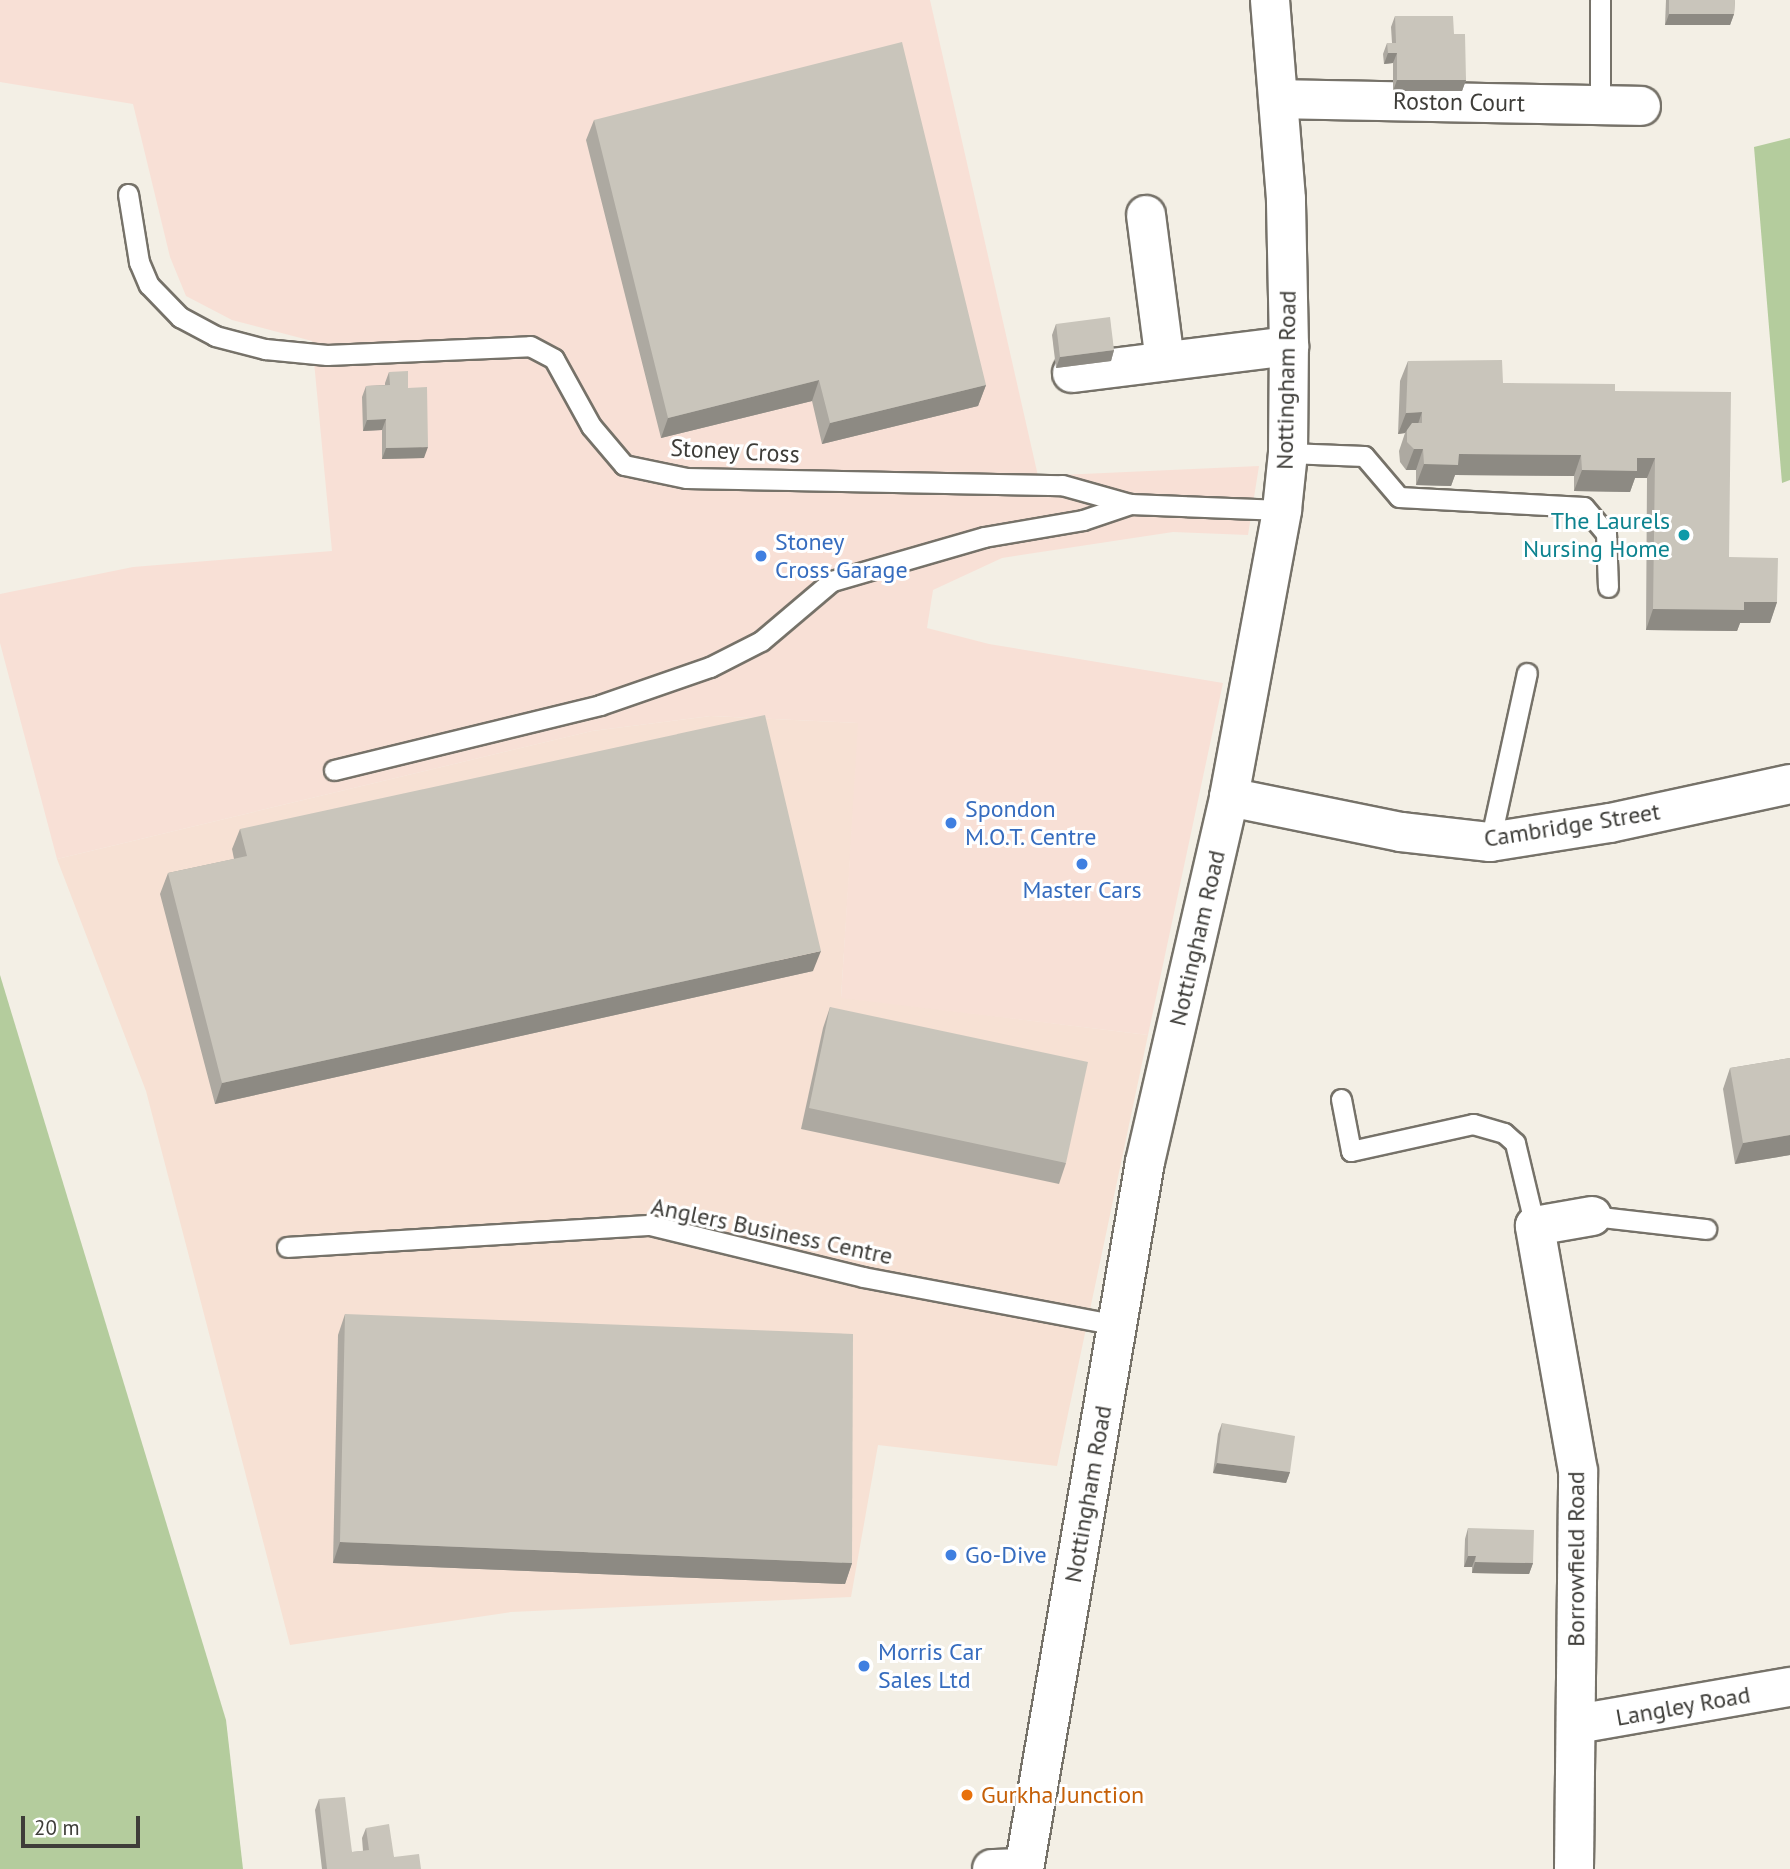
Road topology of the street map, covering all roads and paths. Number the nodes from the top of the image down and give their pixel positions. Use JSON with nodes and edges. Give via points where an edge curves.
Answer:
{"nodes":[{"id":1,"x":1270,"y":0,"type":"edge"},
{"id":2,"x":1600,"y":0,"type":"edge"},
{"id":3,"x":1278,"y":99,"type":"junction"},
{"id":4,"x":1600,"y":105,"type":"junction"},
{"id":5,"x":1641,"y":106,"type":"dead end"},
{"id":6,"x":128,"y":194,"type":"dead end"},
{"id":7,"x":1146,"y":215,"type":"dead end"},
{"id":8,"x":1289,"y":346,"type":"junction"},
{"id":9,"x":1165,"y":361,"type":"junction"},
{"id":10,"x":1072,"y":373,"type":"edge"},
{"id":11,"x":1288,"y":453,"type":"junction"},
{"id":12,"x":1130,"y":504,"type":"junction"},
{"id":13,"x":1282,"y":510,"type":"junction"},
{"id":14,"x":1608,"y":587,"type":"dead end"},
{"id":15,"x":1527,"y":673,"type":"dead end"},
{"id":16,"x":334,"y":770,"type":"dead end"},
{"id":17,"x":1790,"y":784,"type":"edge"},
{"id":18,"x":1229,"y":797,"type":"junction"},
{"id":19,"x":1490,"y":842,"type":"junction"},
{"id":20,"x":1341,"y":1099,"type":"dead end"},
{"id":21,"x":1592,"y":1216,"type":"joint"},
{"id":22,"x":1535,"y":1226,"type":"junction"},
{"id":23,"x":1706,"y":1229,"type":"dead end"},
{"id":24,"x":287,"y":1247,"type":"dead end"},
{"id":25,"x":1117,"y":1325,"type":"junction"},
{"id":26,"x":1790,"y":1687,"type":"edge"},
{"id":27,"x":1577,"y":1724,"type":"junction"},
{"id":28,"x":1014,"y":1869,"type":"edge"},
{"id":29,"x":1574,"y":1869,"type":"edge"}],
"edges":[{"from":1,"to":3,"type":"street","name":"Nottingham Road"},
{"from":2,"to":4,"type":"lane"},
{"from":3,"to":4,"type":"street","name":"Roston Court"},
{"from":3,"to":8,"type":"street","name":"Nottingham Road"},
{"from":4,"to":5,"type":"street","name":"Roston Court"},
{"from":6,"to":12,"type":"lane","name":"Stoney Cross","via":[[139,262],[149,285],[180,317],[215,336],[265,349],[327,355],[530,346],[554,359],[591,426],[624,465],[686,478],[1062,485]]},
{"from":7,"to":9,"type":"street"},
{"from":8,"to":9,"type":"street"},
{"from":8,"to":11,"type":"street","name":"Nottingham Road"},
{"from":9,"to":10,"type":"street"},
{"from":11,"to":13,"type":"street","name":"Nottingham Road"},
{"from":11,"to":14,"type":"lane","via":[[1364,456],[1399,497],[1584,508],[1606,533]]},
{"from":12,"to":13,"type":"lane","name":"Stoney Cross"},
{"from":12,"to":16,"type":"lane","via":[[1083,520],[984,537],[832,581],[761,641],[710,667],[600,705]]},
{"from":13,"to":18,"type":"street","name":"Nottingham Road"},
{"from":15,"to":19,"type":"lane"},
{"from":17,"to":19,"type":"street","name":"Cambridge Street","via":[[1610,823]]},
{"from":18,"to":19,"type":"street","name":"Cambridge Street","via":[[1401,832]]},
{"from":18,"to":25,"type":"street","name":"Nottingham Road","via":[[1145,1162]]},
{"from":20,"to":22,"type":"lane","via":[[1351,1151],[1473,1124],[1504,1133],[1515,1143]]},
{"from":21,"to":22,"type":"street"},
{"from":21,"to":23,"type":"lane"},
{"from":22,"to":27,"type":"street","name":"Borrowfield Road","via":[[1578,1471]]},
{"from":24,"to":25,"type":"lane","name":"Anglers Business Centre","via":[[650,1225],[863,1277]]},
{"from":25,"to":28,"type":"street","name":"Nottingham Road"},
{"from":26,"to":27,"type":"street","name":"Langley Road"},
{"from":27,"to":29,"type":"street","name":"Borrowfield Road"}]}
